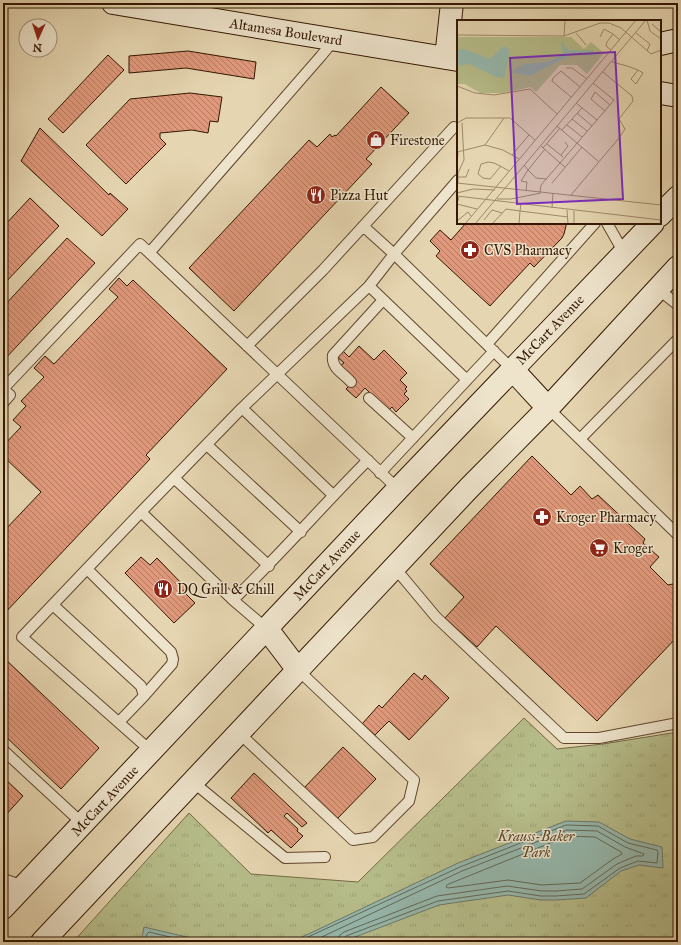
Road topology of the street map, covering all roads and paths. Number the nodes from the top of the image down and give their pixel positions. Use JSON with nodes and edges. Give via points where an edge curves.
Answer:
{"nodes":[{"id":1,"x":113,"y":3,"type":"edge"},
{"id":2,"x":452,"y":3,"type":"edge"},
{"id":3,"x":334,"y":40,"type":"junction"},
{"id":4,"x":678,"y":40,"type":"edge"},
{"id":5,"x":661,"y":44,"type":"edge"},
{"id":6,"x":452,"y":59,"type":"edge"},
{"id":7,"x":661,"y":93,"type":"edge"},
{"id":8,"x":678,"y":96,"type":"edge"},
{"id":9,"x":454,"y":127,"type":"dead end"},
{"id":10,"x":457,"y":181,"type":"edge"},
{"id":11,"x":678,"y":196,"type":"edge"},
{"id":12,"x":661,"y":214,"type":"edge"},
{"id":13,"x":594,"y":224,"type":"edge"},
{"id":14,"x":608,"y":224,"type":"edge"},
{"id":15,"x":652,"y":224,"type":"edge"},
{"id":16,"x":363,"y":226,"type":"junction"},
{"id":17,"x":150,"y":252,"type":"junction"},
{"id":18,"x":624,"y":253,"type":"junction"},
{"id":19,"x":394,"y":254,"type":"junction"},
{"id":20,"x":678,"y":267,"type":"edge"},
{"id":21,"x":368,"y":286,"type":"junction"},
{"id":22,"x":658,"y":289,"type":"junction"},
{"id":23,"x":383,"y":300,"type":"junction"},
{"id":24,"x":678,"y":305,"type":"edge"},
{"id":25,"x":678,"y":339,"type":"edge"},
{"id":26,"x":247,"y":346,"type":"junction"},
{"id":27,"x":491,"y":348,"type":"junction"},
{"id":28,"x":512,"y":369,"type":"junction"},
{"id":29,"x":277,"y":374,"type":"junction"},
{"id":30,"x":467,"y":380,"type":"junction"},
{"id":31,"x":351,"y":382,"type":"dead end"},
{"id":32,"x":369,"y":398,"type":"dead end"},
{"id":33,"x":3,"y":403,"type":"edge"},
{"id":34,"x":242,"y":408,"type":"junction"},
{"id":35,"x":548,"y":408,"type":"junction"},
{"id":36,"x":413,"y":438,"type":"junction"},
{"id":37,"x":580,"y":439,"type":"junction"},
{"id":38,"x":207,"y":445,"type":"junction"},
{"id":39,"x":368,"y":460,"type":"junction"},
{"id":40,"x":380,"y":473,"type":"junction"},
{"id":41,"x":174,"y":478,"type":"junction"},
{"id":42,"x":398,"y":489,"type":"junction"},
{"id":43,"x":333,"y":495,"type":"junction"},
{"id":44,"x":141,"y":512,"type":"junction"},
{"id":45,"x":301,"y":532,"type":"junction"},
{"id":46,"x":678,"y":535,"type":"edge"},
{"id":47,"x":269,"y":566,"type":"junction"},
{"id":48,"x":394,"y":568,"type":"junction"},
{"id":49,"x":87,"y":569,"type":"junction"},
{"id":50,"x":233,"y":600,"type":"junction"},
{"id":51,"x":52,"y":605,"type":"junction"},
{"id":52,"x":266,"y":629,"type":"junction"},
{"id":53,"x":298,"y":670,"type":"junction"},
{"id":54,"x":143,"y":691,"type":"junction"},
{"id":55,"x":119,"y":722,"type":"junction"},
{"id":56,"x":678,"y":723,"type":"edge"},
{"id":57,"x":239,"y":733,"type":"junction"},
{"id":58,"x":3,"y":750,"type":"edge"},
{"id":59,"x":151,"y":751,"type":"junction"},
{"id":60,"x":193,"y":782,"type":"junction"},
{"id":61,"x":83,"y":824,"type":"junction"},
{"id":62,"x":325,"y":857,"type":"dead end"},
{"id":63,"x":3,"y":879,"type":"edge"},
{"id":64,"x":24,"y":886,"type":"junction"},
{"id":65,"x":3,"y":908,"type":"edge"},
{"id":66,"x":42,"y":942,"type":"edge"}],
"edges":[{"from":1,"to":3,"type":"main road","name":"Altamesa Boulevard"},
{"from":2,"to":6,"type":"main road"},
{"from":3,"to":6,"type":"main road","name":"Altamesa Boulevard"},
{"from":3,"to":17,"type":"lane"},
{"from":4,"to":5,"type":"main road"},
{"from":7,"to":8,"type":"main road"},
{"from":9,"to":16,"type":"lane"},
{"from":10,"to":19,"type":"lane"},
{"from":11,"to":12,"type":"main road"},
{"from":13,"to":27,"type":"lane"},
{"from":14,"to":18,"type":"lane"},
{"from":15,"to":18,"type":"main road","name":"McCart Avenue"},
{"from":16,"to":19,"type":"lane"},
{"from":16,"to":26,"type":"lane"},
{"from":17,"to":26,"type":"lane"},
{"from":17,"to":33,"type":"lane","via":[[140,244],[3,389],[10,395]]},
{"from":18,"to":28,"type":"main road","name":"McCart Avenue"},
{"from":19,"to":21,"type":"lane"},
{"from":19,"to":27,"type":"lane"},
{"from":20,"to":22,"type":"main road"},
{"from":21,"to":23,"type":"lane"},
{"from":21,"to":29,"type":"lane"},
{"from":22,"to":24,"type":"lane"},
{"from":22,"to":35,"type":"main road"},
{"from":23,"to":30,"type":"lane"},
{"from":23,"to":31,"type":"lane","via":[[333,355],[334,365]]},
{"from":25,"to":37,"type":"lane"},
{"from":26,"to":29,"type":"lane"},
{"from":27,"to":28,"type":"lane"},
{"from":27,"to":30,"type":"lane"},
{"from":28,"to":35,"type":"main road"},
{"from":28,"to":42,"type":"main road","name":"McCart Avenue"},
{"from":29,"to":34,"type":"lane"},
{"from":29,"to":39,"type":"lane"},
{"from":30,"to":36,"type":"lane"},
{"from":32,"to":36,"type":"lane"},
{"from":34,"to":38,"type":"lane"},
{"from":34,"to":43,"type":"lane"},
{"from":35,"to":37,"type":"lane"},
{"from":35,"to":48,"type":"main road"},
{"from":36,"to":40,"type":"lane"},
{"from":37,"to":46,"type":"lane"},
{"from":38,"to":41,"type":"lane"},
{"from":38,"to":45,"type":"lane"},
{"from":39,"to":40,"type":"lane"},
{"from":39,"to":43,"type":"lane"},
{"from":40,"to":42,"type":"lane"},
{"from":41,"to":44,"type":"lane"},
{"from":41,"to":47,"type":"lane"},
{"from":42,"to":52,"type":"main road","name":"McCart Avenue"},
{"from":43,"to":45,"type":"lane"},
{"from":44,"to":49,"type":"lane"},
{"from":44,"to":50,"type":"lane"},
{"from":45,"to":47,"type":"lane"},
{"from":47,"to":50,"type":"lane"},
{"from":48,"to":53,"type":"main road"},
{"from":48,"to":56,"type":"lane","via":[[436,617],[564,738],[599,738]]},
{"from":49,"to":51,"type":"lane"},
{"from":49,"to":54,"type":"lane","via":[[171,652],[172,664]]},
{"from":50,"to":52,"type":"lane"},
{"from":51,"to":54,"type":"lane"},
{"from":51,"to":55,"type":"lane","via":[[22,637]]},
{"from":52,"to":53,"type":"main road"},
{"from":52,"to":59,"type":"main road","name":"McCart Avenue"},
{"from":53,"to":57,"type":"main road"},
{"from":53,"to":57,"type":"lane","via":[[414,780],[409,801],[373,837],[353,840]]},
{"from":54,"to":55,"type":"lane"},
{"from":55,"to":59,"type":"lane"},
{"from":57,"to":60,"type":"main road"},
{"from":58,"to":61,"type":"lane"},
{"from":59,"to":61,"type":"main road","name":"McCart Avenue"},
{"from":60,"to":62,"type":"lane","via":[[285,858]]},
{"from":60,"to":66,"type":"main road"},
{"from":61,"to":64,"type":"main road","name":"McCart Avenue"},
{"from":63,"to":64,"type":"lane"},
{"from":64,"to":65,"type":"main road","name":"McCart Avenue"}]}
